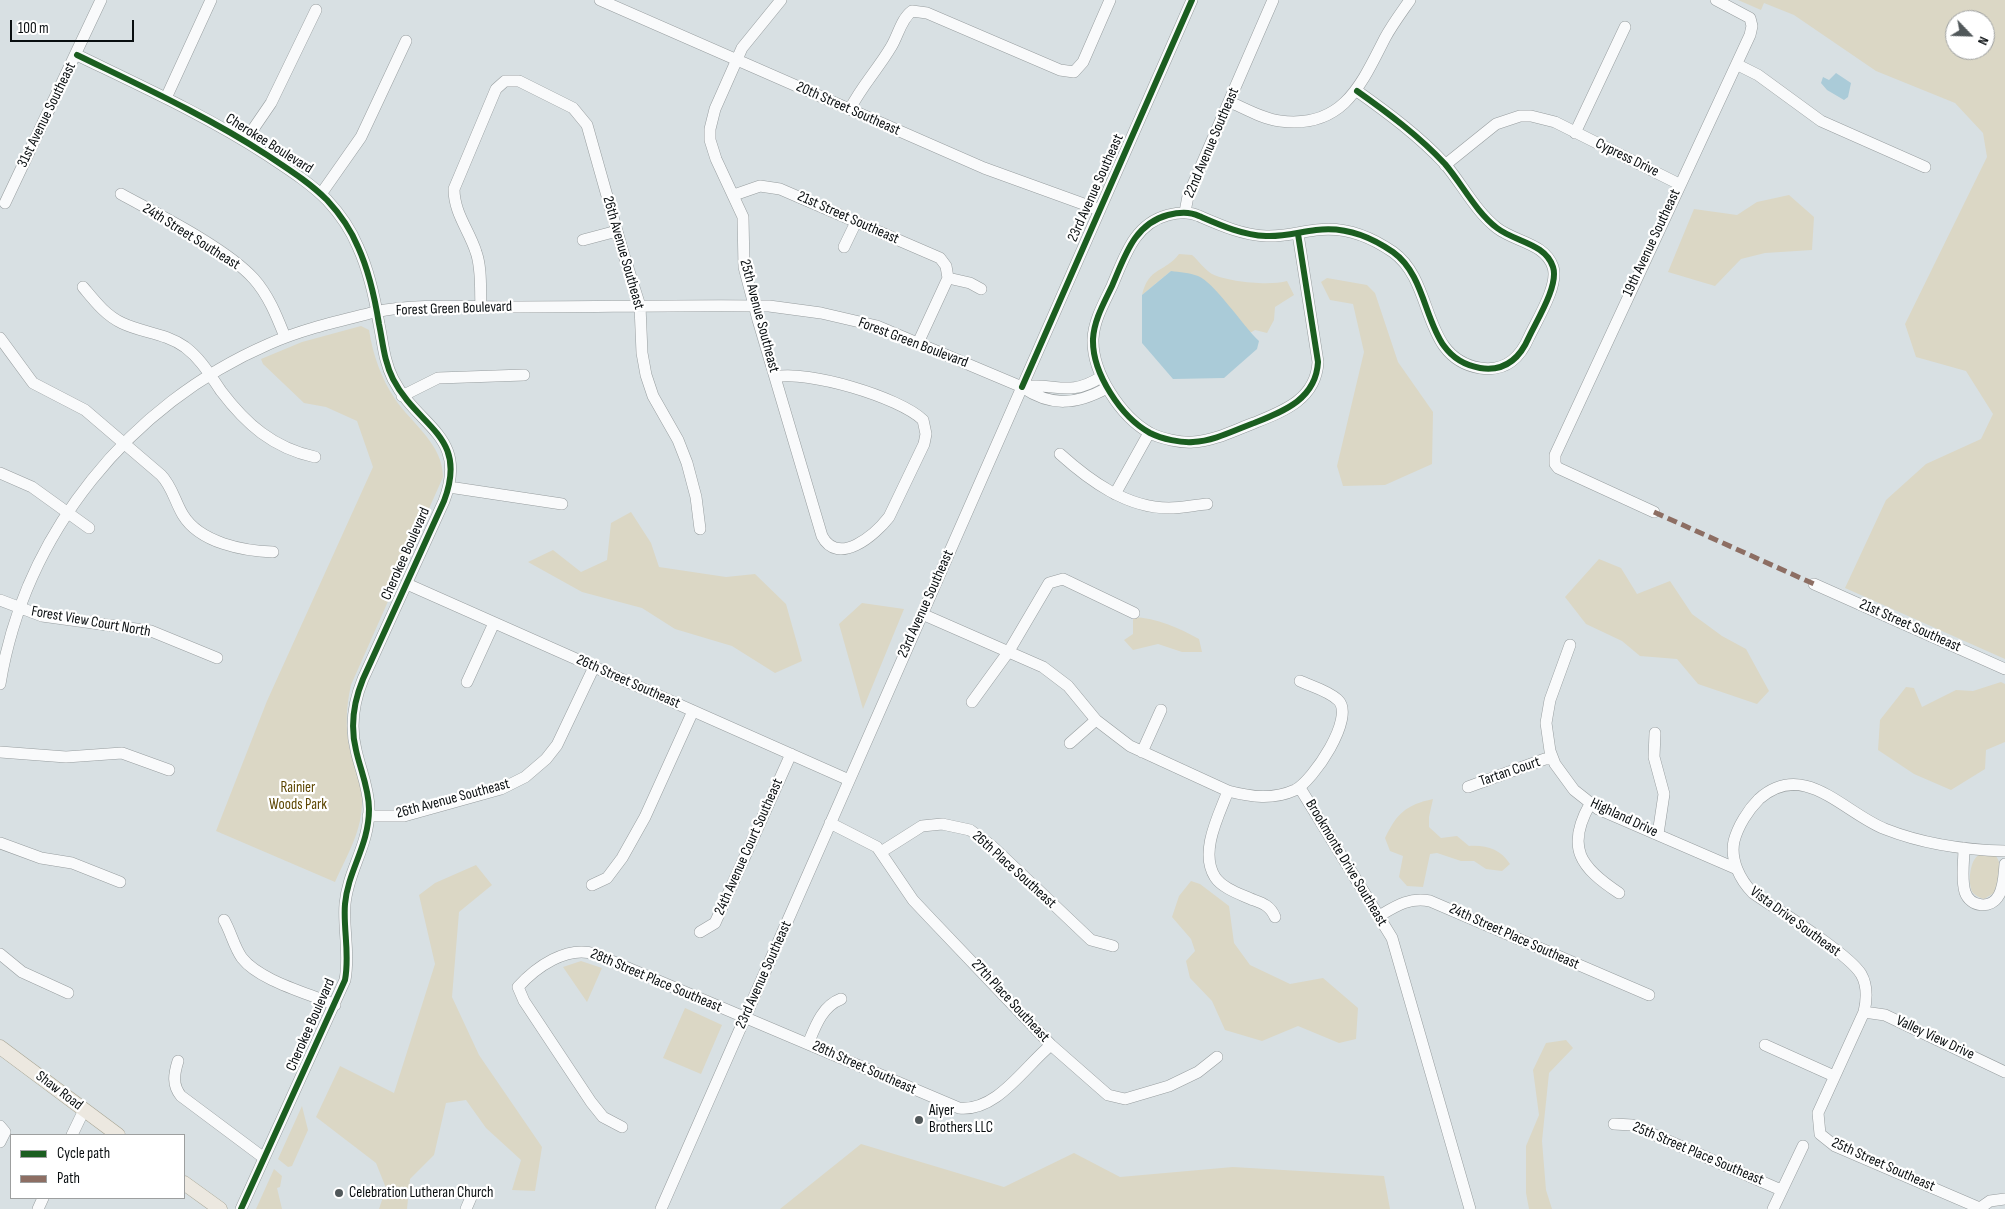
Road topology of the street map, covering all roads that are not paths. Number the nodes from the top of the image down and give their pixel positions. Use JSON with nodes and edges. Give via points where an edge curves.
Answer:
{"nodes":[{"id":1,"x":101,"y":0,"type":"edge"},
{"id":2,"x":211,"y":0,"type":"edge"},
{"id":3,"x":600,"y":0,"type":"edge"},
{"id":4,"x":780,"y":0,"type":"edge"},
{"id":5,"x":1110,"y":0,"type":"edge"},
{"id":6,"x":1192,"y":0,"type":"edge"},
{"id":7,"x":1273,"y":0,"type":"edge"},
{"id":8,"x":1410,"y":0,"type":"edge"},
{"id":9,"x":1716,"y":0,"type":"edge"},
{"id":10,"x":1738,"y":4,"type":"edge"},
{"id":11,"x":316,"y":10,"type":"dead end"},
{"id":12,"x":1625,"y":27,"type":"dead end"},
{"id":13,"x":406,"y":41,"type":"dead end"},
{"id":14,"x":76,"y":55,"type":"junction"},
{"id":15,"x":737,"y":60,"type":"junction"},
{"id":16,"x":1738,"y":65,"type":"junction"},
{"id":17,"x":1357,"y":91,"type":"junction"},
{"id":18,"x":166,"y":98,"type":"junction"},
{"id":19,"x":1230,"y":102,"type":"junction"},
{"id":20,"x":850,"y":109,"type":"junction"},
{"id":21,"x":1576,"y":133,"type":"junction"},
{"id":22,"x":245,"y":141,"type":"junction"},
{"id":23,"x":1445,"y":165,"type":"junction"},
{"id":24,"x":1924,"y":167,"type":"dead end"},
{"id":25,"x":1679,"y":184,"type":"junction"},
{"id":26,"x":121,"y":194,"type":"dead end"},
{"id":27,"x":321,"y":194,"type":"junction"},
{"id":28,"x":734,"y":196,"type":"junction"},
{"id":29,"x":5,"y":203,"type":"dead end"},
{"id":30,"x":1100,"y":210,"type":"junction"},
{"id":31,"x":1185,"y":212,"type":"junction"},
{"id":32,"x":856,"y":222,"type":"junction"},
{"id":33,"x":617,"y":231,"type":"junction"},
{"id":34,"x":1298,"y":234,"type":"junction"},
{"id":35,"x":583,"y":240,"type":"dead end"},
{"id":36,"x":844,"y":247,"type":"dead end"},
{"id":37,"x":948,"y":278,"type":"junction"},
{"id":38,"x":83,"y":287,"type":"dead end"},
{"id":39,"x":982,"y":289,"type":"dead end"},
{"id":40,"x":481,"y":306,"type":"junction"},
{"id":41,"x":640,"y":306,"type":"junction"},
{"id":42,"x":755,"y":306,"type":"junction"},
{"id":43,"x":377,"y":312,"type":"junction"},
{"id":44,"x":286,"y":337,"type":"junction"},
{"id":45,"x":0,"y":338,"type":"edge"},
{"id":46,"x":918,"y":343,"type":"junction"},
{"id":47,"x":210,"y":374,"type":"junction"},
{"id":48,"x":524,"y":375,"type":"dead end"},
{"id":49,"x":775,"y":377,"type":"junction"},
{"id":50,"x":1101,"y":377,"type":"junction"},
{"id":51,"x":1022,"y":387,"type":"junction"},
{"id":52,"x":1107,"y":388,"type":"junction"},
{"id":53,"x":402,"y":396,"type":"junction"},
{"id":54,"x":1149,"y":433,"type":"junction"},
{"id":55,"x":123,"y":443,"type":"junction"},
{"id":56,"x":1060,"y":454,"type":"dead end"},
{"id":57,"x":315,"y":457,"type":"dead end"},
{"id":58,"x":0,"y":473,"type":"edge"},
{"id":59,"x":449,"y":487,"type":"junction"},
{"id":60,"x":1115,"y":494,"type":"junction"},
{"id":61,"x":562,"y":504,"type":"dead end"},
{"id":62,"x":1208,"y":504,"type":"dead end"},
{"id":63,"x":68,"y":512,"type":"junction"},
{"id":64,"x":1654,"y":512,"type":"dead end"},
{"id":65,"x":89,"y":528,"type":"dead end"},
{"id":66,"x":700,"y":529,"type":"dead end"},
{"id":67,"x":273,"y":552,"type":"dead end"},
{"id":68,"x":407,"y":584,"type":"junction"},
{"id":69,"x":1814,"y":584,"type":"dead end"},
{"id":70,"x":0,"y":600,"type":"edge"},
{"id":71,"x":20,"y":609,"type":"junction"},
{"id":72,"x":1134,"y":613,"type":"dead end"},
{"id":73,"x":922,"y":614,"type":"junction"},
{"id":74,"x":494,"y":623,"type":"junction"},
{"id":75,"x":1570,"y":645,"type":"dead end"},
{"id":76,"x":1009,"y":651,"type":"junction"},
{"id":77,"x":217,"y":658,"type":"dead end"},
{"id":78,"x":594,"y":667,"type":"junction"},
{"id":79,"x":2005,"y":669,"type":"edge"},
{"id":80,"x":1300,"y":681,"type":"dead end"},
{"id":81,"x":467,"y":682,"type":"dead end"},
{"id":82,"x":0,"y":684,"type":"edge"},
{"id":83,"x":972,"y":702,"type":"dead end"},
{"id":84,"x":1161,"y":710,"type":"dead end"},
{"id":85,"x":693,"y":711,"type":"junction"},
{"id":86,"x":1096,"y":720,"type":"junction"},
{"id":87,"x":1655,"y":734,"type":"dead end"},
{"id":88,"x":1070,"y":743,"type":"dead end"},
{"id":89,"x":0,"y":752,"type":"edge"},
{"id":90,"x":1142,"y":752,"type":"junction"},
{"id":91,"x":791,"y":754,"type":"junction"},
{"id":92,"x":1553,"y":759,"type":"junction"},
{"id":93,"x":169,"y":770,"type":"dead end"},
{"id":94,"x":849,"y":780,"type":"junction"},
{"id":95,"x":1468,"y":787,"type":"dead end"},
{"id":96,"x":1300,"y":788,"type":"junction"},
{"id":97,"x":1228,"y":791,"type":"junction"},
{"id":98,"x":1590,"y":804,"type":"junction"},
{"id":99,"x":368,"y":816,"type":"junction"},
{"id":100,"x":830,"y":823,"type":"junction"},
{"id":101,"x":1658,"y":834,"type":"junction"},
{"id":102,"x":0,"y":843,"type":"edge"},
{"id":103,"x":1964,"y":848,"type":"junction"},
{"id":104,"x":2005,"y":851,"type":"edge"},
{"id":105,"x":881,"y":852,"type":"junction"},
{"id":106,"x":2005,"y":864,"type":"edge"},
{"id":107,"x":1737,"y":869,"type":"junction"},
{"id":108,"x":120,"y":882,"type":"dead end"},
{"id":109,"x":592,"y":885,"type":"dead end"},
{"id":110,"x":1619,"y":893,"type":"dead end"},
{"id":111,"x":1379,"y":916,"type":"junction"},
{"id":112,"x":1274,"y":917,"type":"dead end"},
{"id":113,"x":224,"y":920,"type":"dead end"},
{"id":114,"x":700,"y":932,"type":"dead end"},
{"id":115,"x":1113,"y":946,"type":"dead end"},
{"id":116,"x":0,"y":954,"type":"edge"},
{"id":117,"x":68,"y":993,"type":"dead end"},
{"id":118,"x":1649,"y":996,"type":"dead end"},
{"id":119,"x":840,"y":1000,"type":"dead end"},
{"id":120,"x":335,"y":1005,"type":"junction"},
{"id":121,"x":1864,"y":1012,"type":"junction"},
{"id":122,"x":746,"y":1016,"type":"junction"},
{"id":123,"x":808,"y":1044,"type":"junction"},
{"id":124,"x":1051,"y":1045,"type":"junction"},
{"id":125,"x":1765,"y":1045,"type":"dead end"},
{"id":126,"x":0,"y":1047,"type":"edge"},
{"id":127,"x":1217,"y":1057,"type":"dead end"},
{"id":128,"x":178,"y":1061,"type":"dead end"},
{"id":129,"x":2005,"y":1072,"type":"edge"},
{"id":130,"x":1834,"y":1076,"type":"junction"},
{"id":131,"x":84,"y":1110,"type":"junction"},
{"id":132,"x":1614,"y":1124,"type":"dead end"},
{"id":133,"x":622,"y":1127,"type":"dead end"},
{"id":134,"x":72,"y":1134,"type":"edge"},
{"id":135,"x":117,"y":1134,"type":"edge"},
{"id":136,"x":1803,"y":1146,"type":"dead end"},
{"id":137,"x":264,"y":1158,"type":"junction"},
{"id":138,"x":185,"y":1184,"type":"edge"},
{"id":139,"x":1782,"y":1190,"type":"junction"},
{"id":140,"x":472,"y":1196,"type":"dead end"},
{"id":141,"x":2005,"y":1199,"type":"edge"},
{"id":142,"x":1981,"y":1208,"type":"edge"},
{"id":143,"x":220,"y":1209,"type":"edge"},
{"id":144,"x":241,"y":1209,"type":"edge"},
{"id":145,"x":466,"y":1209,"type":"edge"},
{"id":146,"x":661,"y":1209,"type":"edge"},
{"id":147,"x":1470,"y":1209,"type":"edge"},
{"id":148,"x":1773,"y":1209,"type":"edge"}],
"edges":[{"from":1,"to":14,"type":"street","name":"31st Avenue Southeast"},
{"from":2,"to":18,"type":"street"},
{"from":3,"to":15,"type":"street","name":"20th Street Southeast"},
{"from":4,"to":15,"type":"street","name":"25th Avenue Southeast","via":[[747,40]]},
{"from":5,"to":20,"type":"street","via":[[1083,62],[1074,72],[1060,70],[927,13],[912,10]]},
{"from":6,"to":30,"type":"street","name":"23rd Avenue Southeast"},
{"from":7,"to":19,"type":"street","name":"22nd Avenue Southeast"},
{"from":8,"to":17,"type":"street","via":[[1391,27]]},
{"from":9,"to":10,"type":"street"},
{"from":10,"to":16,"type":"street","name":"19th Avenue Southeast","via":[[1750,18],[1752,26]]},
{"from":11,"to":22,"type":"street","via":[[271,103]]},
{"from":12,"to":21,"type":"street"},
{"from":13,"to":27,"type":"street","via":[[361,137]]},
{"from":14,"to":18,"type":"street","name":"Cherokee Boulevard"},
{"from":14,"to":29,"type":"street","name":"31st Avenue Southeast"},
{"from":15,"to":20,"type":"street","name":"20th Street Southeast"},
{"from":15,"to":28,"type":"street","name":"25th Avenue Southeast","via":[[715,109],[710,129],[712,149]]},
{"from":16,"to":24,"type":"street","via":[[1758,75],[1821,121]]},
{"from":16,"to":25,"type":"street","name":"19th Avenue Southeast"},
{"from":17,"to":19,"type":"street","via":[[1334,111],[1298,120],[1275,120]]},
{"from":17,"to":23,"type":"street","via":[[1421,141]]},
{"from":18,"to":22,"type":"street","name":"Cherokee Boulevard"},
{"from":19,"to":31,"type":"street","name":"22nd Avenue Southeast","via":[[1188,196]]},
{"from":20,"to":30,"type":"street","name":"20th Street Southeast","via":[[984,168]]},
{"from":21,"to":23,"type":"street","name":"Cypress Drive","via":[[1546,119],[1520,116],[1496,124]]},
{"from":21,"to":25,"type":"street","name":"Cypress Drive"},
{"from":22,"to":27,"type":"street","name":"Cherokee Boulevard","via":[[303,178]]},
{"from":23,"to":34,"type":"street","via":[[1496,227],[1541,250],[1553,267],[1552,290],[1523,351],[1502,367],[1475,367],[1459,361],[1448,352],[1435,332],[1415,278],[1392,252],[1351,231],[1316,230]]},
{"from":25,"to":64,"type":"street","name":"19th Avenue Southeast","via":[[1555,455],[1558,468]]},
{"from":26,"to":44,"type":"street","name":"24th Street Southeast","via":[[242,268],[267,297]]},
{"from":27,"to":43,"type":"street","name":"Cherokee Boulevard","via":[[346,224],[359,248]]},
{"from":28,"to":32,"type":"street","name":"21st Street Southeast","via":[[760,186],[774,187]]},
{"from":28,"to":42,"type":"street","name":"25th Avenue Southeast","via":[[742,217],[742,259]]},
{"from":30,"to":51,"type":"street","name":"23rd Avenue Southeast"},
{"from":31,"to":34,"type":"street","via":[[1245,234]]},
{"from":31,"to":50,"type":"street","name":"22nd Avenue Southeast","via":[[1152,220],[1134,238],[1094,331],[1093,354]]},
{"from":32,"to":36,"type":"street"},
{"from":32,"to":37,"type":"street","name":"21st Street Southeast","via":[[940,258],[946,266]]},
{"from":33,"to":35,"type":"street"},
{"from":33,"to":40,"type":"street","name":"26th Avenue Southeast","via":[[585,121],[573,108],[537,88],[519,81],[505,81],[496,89],[454,189],[456,207],[476,252]]},
{"from":33,"to":41,"type":"street","name":"26th Avenue Southeast"},
{"from":34,"to":54,"type":"street","via":[[1318,356],[1318,370],[1306,395],[1292,406],[1223,434],[1190,442]]},
{"from":37,"to":39,"type":"street"},
{"from":37,"to":46,"type":"street"},
{"from":38,"to":47,"type":"street","via":[[110,316],[178,342]]},
{"from":40,"to":41,"type":"street","name":"Forest Green Boulevard"},
{"from":40,"to":43,"type":"street","name":"Forest Green Boulevard"},
{"from":41,"to":42,"type":"street","name":"Forest Green Boulevard"},
{"from":41,"to":66,"type":"street","name":"26th Avenue Southeast","via":[[646,375],[687,463]]},
{"from":42,"to":46,"type":"street","name":"Forest Green Boulevard","via":[[845,317]]},
{"from":42,"to":49,"type":"street","name":"25th Avenue Southeast"},
{"from":43,"to":44,"type":"street","name":"Forest Green Boulevard"},
{"from":43,"to":53,"type":"street","name":"Cherokee Boulevard","via":[[384,357]]},
{"from":44,"to":47,"type":"street","name":"Forest Green Boulevard"},
{"from":45,"to":55,"type":"street","via":[[33,383],[86,410]]},
{"from":46,"to":51,"type":"street","name":"Forest Green Boulevard"},
{"from":47,"to":55,"type":"street","name":"Forest Green Boulevard","via":[[163,408]]},
{"from":47,"to":57,"type":"street","via":[[238,412],[258,432],[282,447]]},
{"from":48,"to":53,"type":"street","via":[[438,378]]},
{"from":49,"to":49,"type":"street","name":"25th Avenue Southeast","via":[[822,536],[828,545],[843,550],[853,547],[889,517],[924,444],[924,420],[854,388],[803,375]]},
{"from":50,"to":51,"type":"street","via":[[1072,389],[1038,384]]},
{"from":50,"to":52,"type":"street","name":"22nd Avenue Southeast"},
{"from":51,"to":52,"type":"street","name":"Forest Green Boulevard","via":[[1037,397],[1065,402],[1094,395]]},
{"from":51,"to":73,"type":"street","name":"23rd Avenue Southeast"},
{"from":52,"to":54,"type":"street","name":"22nd Avenue Southeast"},
{"from":53,"to":59,"type":"street","name":"Cherokee Boulevard","via":[[444,442],[452,469]]},
{"from":54,"to":60,"type":"street"},
{"from":55,"to":63,"type":"street","name":"Forest Green Boulevard"},
{"from":55,"to":67,"type":"street","via":[[165,480],[192,527],[250,551]]},
{"from":56,"to":60,"type":"street"},
{"from":58,"to":63,"type":"street","via":[[32,487]]},
{"from":59,"to":61,"type":"street"},
{"from":59,"to":68,"type":"street","name":"Cherokee Boulevard"},
{"from":60,"to":62,"type":"street","via":[[1163,508]]},
{"from":63,"to":65,"type":"street"},
{"from":63,"to":71,"type":"street","name":"Forest Green Boulevard","via":[[38,564]]},
{"from":68,"to":74,"type":"street","name":"26th Street Southeast"},
{"from":68,"to":99,"type":"street","name":"Cherokee Boulevard","via":[[363,679],[355,704],[354,740],[367,793]]},
{"from":69,"to":79,"type":"street","name":"21st Street Southeast"},
{"from":70,"to":71,"type":"street","name":"Forest View Court North"},
{"from":71,"to":77,"type":"street","name":"Forest View Court North","via":[[53,618],[151,631]]},
{"from":71,"to":82,"type":"street","name":"Forest Green Boulevard"},
{"from":72,"to":76,"type":"street","via":[[1074,583],[1054,580],[1044,589]]},
{"from":73,"to":76,"type":"street","name":"Brookmonte Drive Southeast"},
{"from":73,"to":94,"type":"street","name":"23rd Avenue Southeast"},
{"from":74,"to":78,"type":"street","name":"26th Street Southeast"},
{"from":74,"to":81,"type":"street"},
{"from":75,"to":92,"type":"street","name":"Highland Drive","via":[[1548,712],[1547,732]]},
{"from":76,"to":83,"type":"street"},
{"from":76,"to":86,"type":"street","name":"Brookmonte Drive Southeast","via":[[1061,680]]},
{"from":78,"to":85,"type":"street","name":"26th Street Southeast"},
{"from":78,"to":99,"type":"street","name":"26th Avenue Southeast","via":[[557,745],[525,777],[501,789],[404,816]]},
{"from":80,"to":96,"type":"street","via":[[1338,700],[1342,708],[1342,719],[1325,758]]},
{"from":84,"to":90,"type":"street"},
{"from":85,"to":91,"type":"street","name":"26th Street Southeast"},
{"from":85,"to":109,"type":"street","via":[[622,858],[607,878]]},
{"from":86,"to":88,"type":"street"},
{"from":86,"to":90,"type":"street","name":"Brookmonte Drive Southeast"},
{"from":87,"to":101,"type":"street","via":[[1654,757],[1664,794]]},
{"from":89,"to":93,"type":"street","via":[[66,757],[122,753]]},
{"from":90,"to":97,"type":"street","name":"Brookmonte Drive Southeast"},
{"from":91,"to":94,"type":"street","name":"26th Street Southeast"},
{"from":91,"to":114,"type":"street","name":"24th Avenue Court Southeast","via":[[715,923]]},
{"from":92,"to":95,"type":"street","name":"Tartan Court","via":[[1545,759]]},
{"from":92,"to":98,"type":"street","name":"Highland Drive","via":[[1574,790]]},
{"from":94,"to":100,"type":"street","name":"23rd Avenue Southeast"},
{"from":96,"to":97,"type":"street","name":"Brookmonte Drive Southeast","via":[[1266,797]]},
{"from":96,"to":111,"type":"street","name":"Brookmonte Drive Southeast"},
{"from":97,"to":112,"type":"street","via":[[1211,839],[1211,869],[1219,882],[1269,906]]},
{"from":98,"to":101,"type":"street","name":"Highland Drive"},
{"from":98,"to":110,"type":"street","via":[[1577,832],[1578,850],[1590,872]]},
{"from":99,"to":120,"type":"street","name":"Cherokee Boulevard","via":[[365,841],[348,885],[345,904],[347,967]]},
{"from":100,"to":105,"type":"street","name":"27th Place Southeast","via":[[867,840]]},
{"from":100,"to":122,"type":"street","name":"23rd Avenue Southeast"},
{"from":101,"to":107,"type":"street","name":"Highland Drive"},
{"from":102,"to":108,"type":"street","via":[[41,858],[72,863]]},
{"from":103,"to":104,"type":"street","name":"Vista Drive Southeast"},
{"from":103,"to":106,"type":"street","via":[[1965,891],[1970,901],[1980,906],[1998,897]]},
{"from":103,"to":107,"type":"street","name":"Vista Drive Southeast","via":[[1916,839],[1886,829],[1865,820],[1821,790],[1790,785],[1772,790],[1750,810],[1733,847]]},
{"from":105,"to":115,"type":"street","name":"26th Place Southeast","via":[[922,826],[942,824],[970,830],[992,846],[1091,940]]},
{"from":105,"to":124,"type":"street","name":"27th Place Southeast","via":[[913,900]]},
{"from":107,"to":121,"type":"street","name":"Vista Drive Southeast","via":[[1752,893],[1840,955],[1860,973],[1866,988]]},
{"from":111,"to":118,"type":"street","name":"24th Street Place Southeast","via":[[1402,903],[1430,902]]},
{"from":111,"to":147,"type":"street","name":"Brookmonte Drive Southeast","via":[[1400,961]]},
{"from":113,"to":120,"type":"street","via":[[241,956],[250,967]]},
{"from":116,"to":117,"type":"street","via":[[22,972]]},
{"from":119,"to":123,"type":"street","via":[[832,1002],[823,1012]]},
{"from":120,"to":137,"type":"street","name":"Cherokee Boulevard"},
{"from":121,"to":129,"type":"street","name":"Valley View Drive","via":[[1885,1015]]},
{"from":121,"to":130,"type":"street"},
{"from":122,"to":123,"type":"street","name":"28th Street Southeast"},
{"from":122,"to":133,"type":"street","name":"28th Street Place Southeast","via":[[728,1012],[582,951],[565,953],[529,976],[518,987],[524,1001],[591,1102],[603,1117]]},
{"from":122,"to":146,"type":"street","name":"23rd Avenue Southeast"},
{"from":123,"to":124,"type":"street","name":"28th Street Southeast","via":[[952,1107],[966,1109],[989,1102]]},
{"from":124,"to":127,"type":"street","name":"27th Place Southeast","via":[[1103,1092],[1120,1099],[1187,1079]]},
{"from":125,"to":130,"type":"street"},
{"from":126,"to":131,"type":"main road","name":"Shaw Road"},
{"from":128,"to":137,"type":"street","via":[[174,1079],[175,1089],[181,1096]]},
{"from":130,"to":142,"type":"street","name":"25th Street Southeast","via":[[1818,1113],[1820,1134],[1835,1146]]},
{"from":131,"to":134,"type":"street"},
{"from":131,"to":135,"type":"main road","name":"Shaw Road"},
{"from":132,"to":139,"type":"street","name":"25th Street Place Southeast","via":[[1632,1125]]},
{"from":136,"to":139,"type":"street"},
{"from":137,"to":144,"type":"street","name":"Cherokee Boulevard"},
{"from":138,"to":143,"type":"main road"},
{"from":139,"to":148,"type":"street"},
{"from":140,"to":145,"type":"street"},
{"from":141,"to":142,"type":"street","via":[[1990,1200]]}]}
